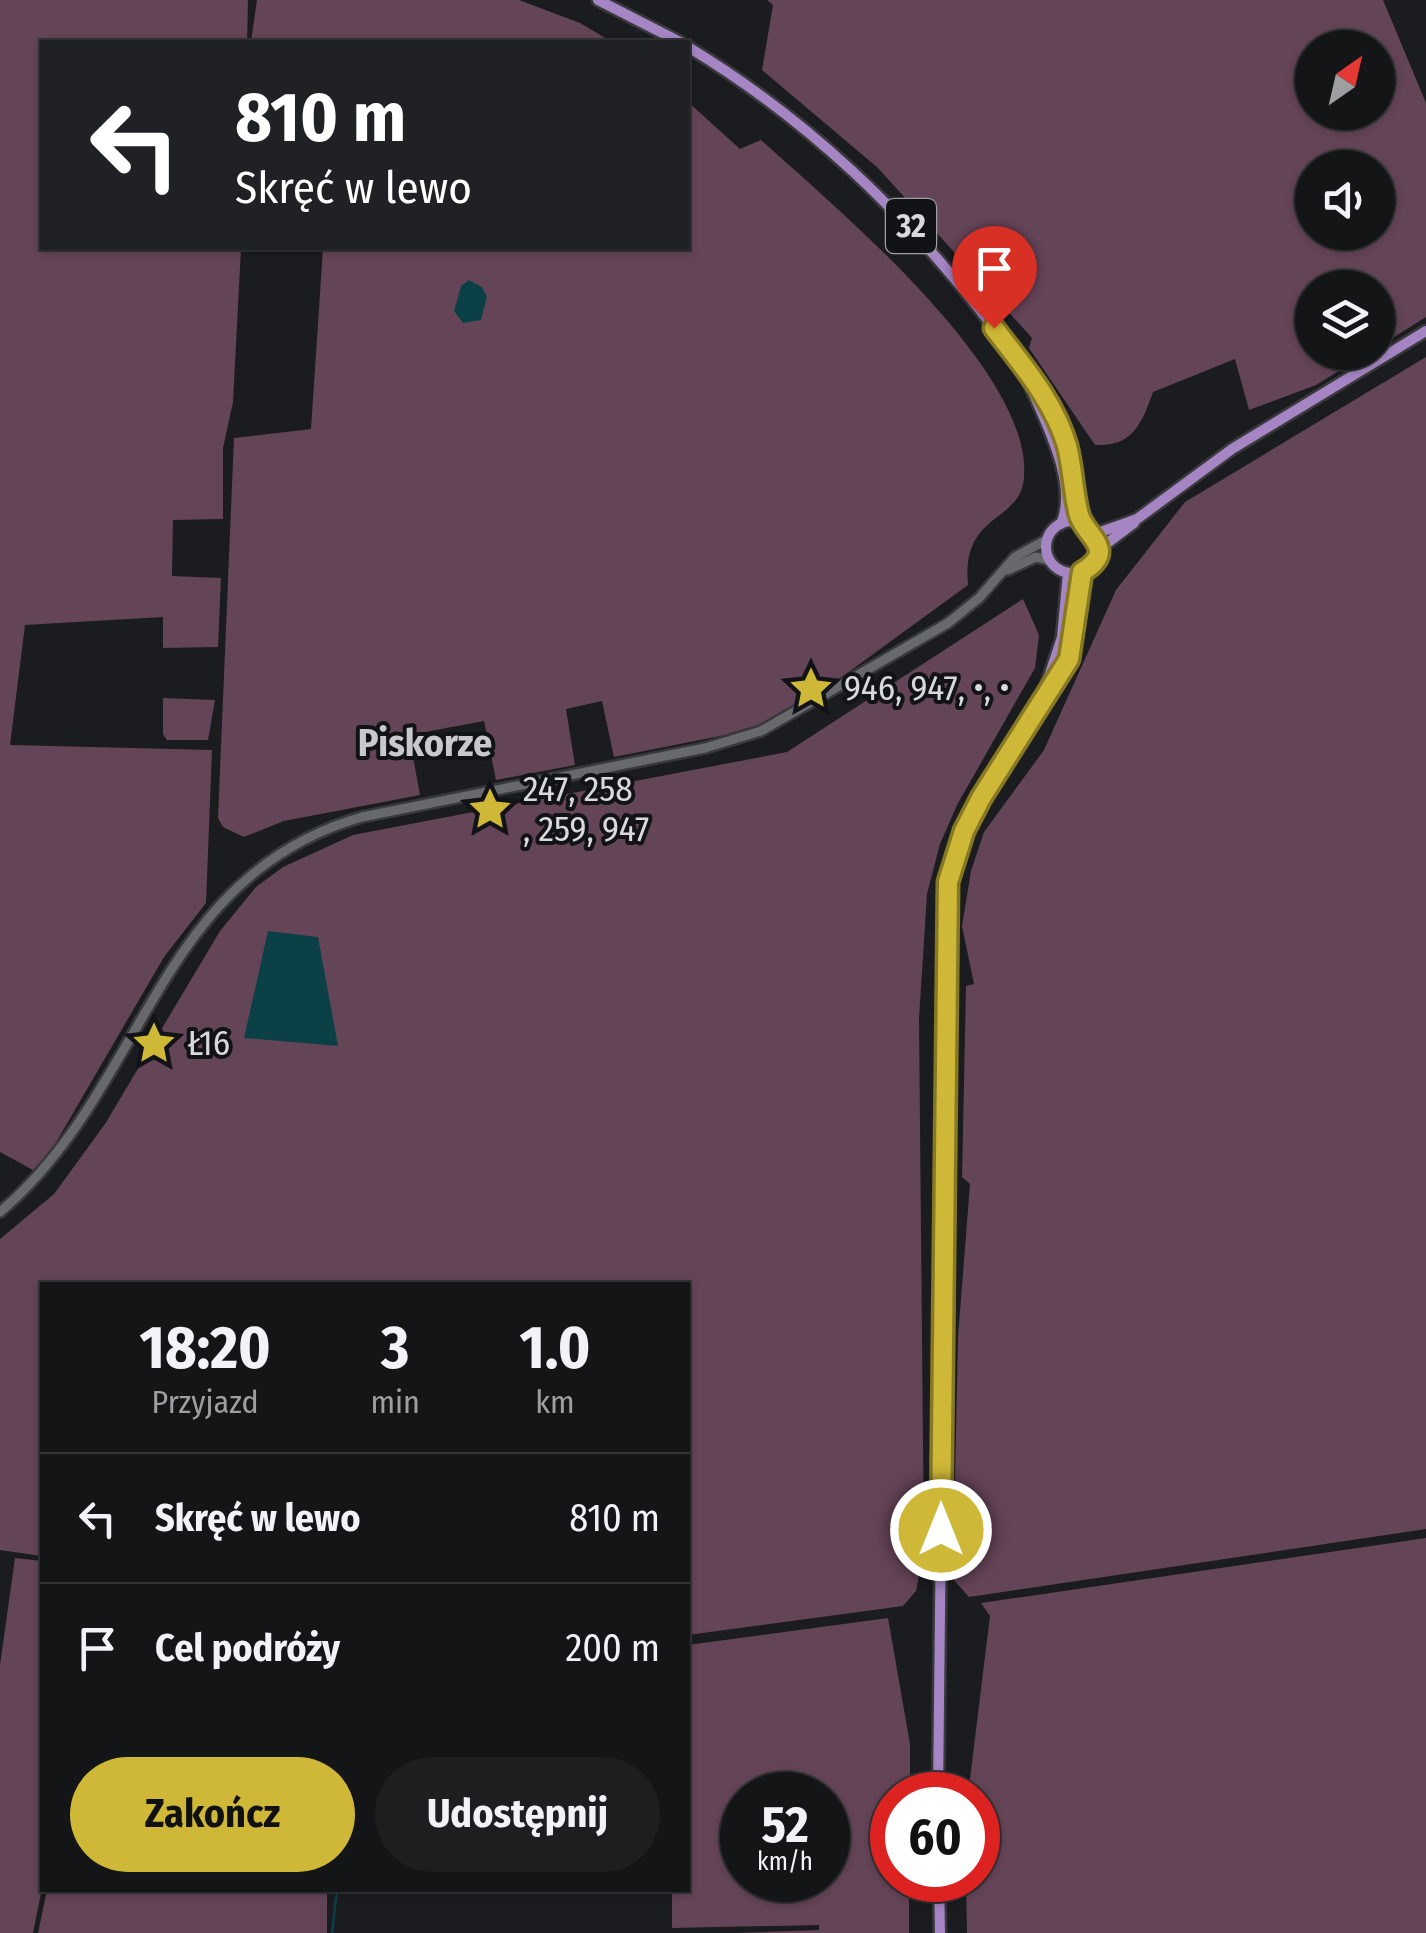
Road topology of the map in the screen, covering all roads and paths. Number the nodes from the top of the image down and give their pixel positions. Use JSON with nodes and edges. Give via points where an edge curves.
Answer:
{"nodes":[{"id":1,"x":598,"y":0,"type":"edge"},
{"id":2,"x":676,"y":40,"type":"edge"},
{"id":3,"x":690,"y":48,"type":"edge"},
{"id":4,"x":1426,"y":332,"type":"edge"},
{"id":5,"x":1023,"y":368,"type":"junction"},
{"id":6,"x":1137,"y":518,"type":"junction"},
{"id":7,"x":1082,"y":523,"type":"junction"},
{"id":8,"x":1061,"y":524,"type":"junction"},
{"id":9,"x":1095,"y":534,"type":"junction"},
{"id":10,"x":1048,"y":539,"type":"junction"},
{"id":11,"x":1098,"y":550,"type":"junction"},
{"id":12,"x":1050,"y":560,"type":"junction"},
{"id":13,"x":1006,"y":571,"type":"junction"},
{"id":14,"x":1082,"y":572,"type":"junction"},
{"id":15,"x":1068,"y":573,"type":"junction"},
{"id":16,"x":1038,"y":709,"type":"junction"},
{"id":17,"x":0,"y":1212,"type":"edge"},
{"id":18,"x":938,"y":1772,"type":"edge"},
{"id":19,"x":939,"y":1902,"type":"edge"},
{"id":20,"x":940,"y":1933,"type":"edge"}],
"edges":[{"from":1,"to":2,"type":"main road"},
{"from":3,"to":5,"type":"main road","number":"32","via":[[802,126],[892,206]]},
{"from":4,"to":6,"type":"main road","via":[[1232,449]]},
{"from":5,"to":7,"type":"main road","number":"32","via":[[1066,442]]},
{"from":5,"to":8,"type":"main road","number":"32","via":[[1064,475]]},
{"from":6,"to":9,"type":"main road"},
{"from":6,"to":11,"type":"main road"},
{"from":7,"to":8,"type":"main road"},
{"from":7,"to":9,"type":"main road"},
{"from":8,"to":10,"type":"main road"},
{"from":9,"to":11,"type":"main road"},
{"from":10,"to":12,"type":"main road"},
{"from":10,"to":13,"type":"street","via":[[1016,557]]},
{"from":11,"to":14,"type":"main road"},
{"from":12,"to":13,"type":"street","via":[[1037,557]]},
{"from":12,"to":15,"type":"main road"},
{"from":13,"to":17,"type":"street","via":[[948,622],[761,731],[362,817],[280,852],[209,914],[62,1151]]},
{"from":14,"to":15,"type":"main road"},
{"from":14,"to":16,"type":"main road","via":[[1069,659]]},
{"from":15,"to":16,"type":"main road","via":[[1062,637]]},
{"from":16,"to":18,"type":"main road","via":[[973,815],[948,882]]},
{"from":19,"to":20,"type":"main road"}]}
